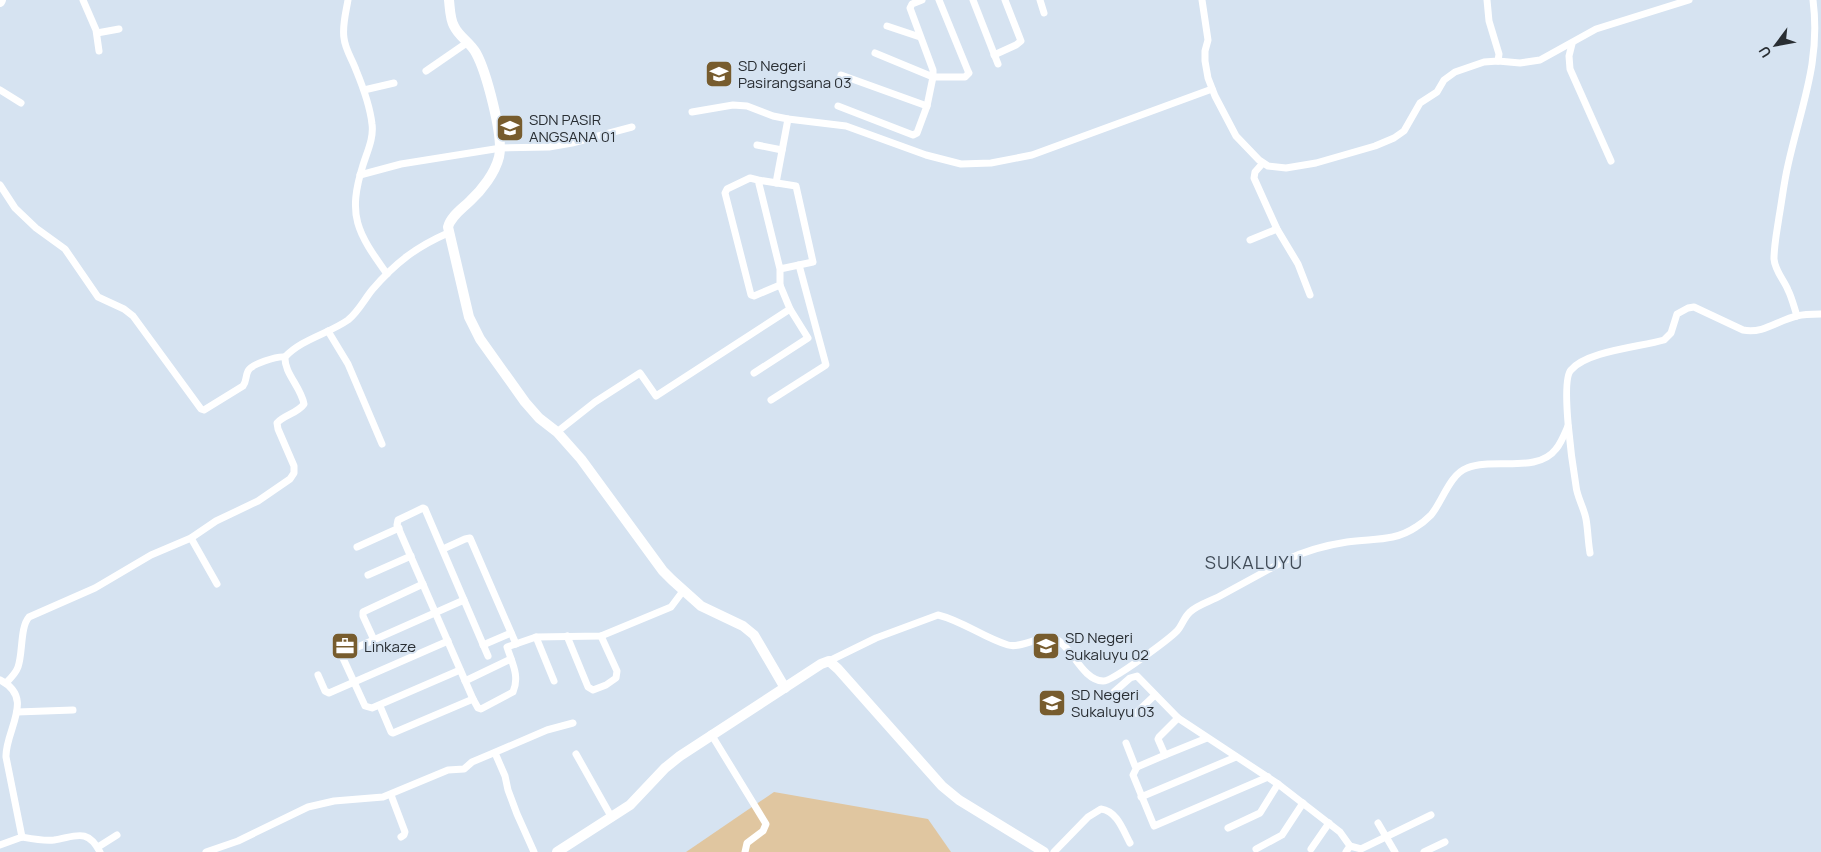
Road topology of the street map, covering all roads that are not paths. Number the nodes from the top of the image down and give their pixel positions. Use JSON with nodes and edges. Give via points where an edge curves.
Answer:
{"nodes":[{"id":1,"x":82,"y":0,"type":"edge"},
{"id":2,"x":348,"y":0,"type":"edge"},
{"id":3,"x":449,"y":0,"type":"edge"},
{"id":4,"x":922,"y":0,"type":"edge"},
{"id":5,"x":939,"y":0,"type":"edge"},
{"id":6,"x":973,"y":0,"type":"edge"},
{"id":7,"x":1005,"y":0,"type":"edge"},
{"id":8,"x":1040,"y":0,"type":"edge"},
{"id":9,"x":1202,"y":0,"type":"edge"},
{"id":10,"x":1487,"y":0,"type":"edge"},
{"id":11,"x":1689,"y":0,"type":"edge"},
{"id":12,"x":1813,"y":0,"type":"edge"},
{"id":13,"x":1044,"y":13,"type":"dead end"},
{"id":14,"x":887,"y":26,"type":"dead end"},
{"id":15,"x":119,"y":29,"type":"dead end"},
{"id":16,"x":97,"y":33,"type":"junction"},
{"id":17,"x":920,"y":37,"type":"junction"},
{"id":18,"x":468,"y":42,"type":"junction"},
{"id":19,"x":1572,"y":44,"type":"junction"},
{"id":20,"x":99,"y":51,"type":"dead end"},
{"id":21,"x":875,"y":53,"type":"dead end"},
{"id":22,"x":994,"y":55,"type":"junction"},
{"id":23,"x":1498,"y":61,"type":"junction"},
{"id":24,"x":998,"y":64,"type":"dead end"},
{"id":25,"x":426,"y":71,"type":"dead end"},
{"id":26,"x":841,"y":75,"type":"dead end"},
{"id":27,"x":933,"y":78,"type":"junction"},
{"id":28,"x":394,"y":83,"type":"dead end"},
{"id":29,"x":1212,"y":89,"type":"junction"},
{"id":30,"x":0,"y":90,"type":"edge"},
{"id":31,"x":364,"y":90,"type":"junction"},
{"id":32,"x":21,"y":103,"type":"dead end"},
{"id":33,"x":838,"y":106,"type":"dead end"},
{"id":34,"x":927,"y":106,"type":"junction"},
{"id":35,"x":692,"y":112,"type":"dead end"},
{"id":36,"x":788,"y":119,"type":"junction"},
{"id":37,"x":632,"y":127,"type":"dead end"},
{"id":38,"x":757,"y":145,"type":"dead end"},
{"id":39,"x":501,"y":148,"type":"junction"},
{"id":40,"x":782,"y":150,"type":"junction"},
{"id":41,"x":1611,"y":161,"type":"dead end"},
{"id":42,"x":1262,"y":164,"type":"junction"},
{"id":43,"x":360,"y":175,"type":"junction"},
{"id":44,"x":758,"y":180,"type":"junction"},
{"id":45,"x":776,"y":183,"type":"junction"},
{"id":46,"x":0,"y":185,"type":"edge"},
{"id":47,"x":1277,"y":229,"type":"junction"},
{"id":48,"x":448,"y":233,"type":"junction"},
{"id":49,"x":1250,"y":240,"type":"dead end"},
{"id":50,"x":799,"y":265,"type":"junction"},
{"id":51,"x":780,"y":269,"type":"junction"},
{"id":52,"x":387,"y":274,"type":"junction"},
{"id":53,"x":780,"y":285,"type":"junction"},
{"id":54,"x":1310,"y":295,"type":"dead end"},
{"id":55,"x":790,"y":309,"type":"junction"},
{"id":56,"x":1821,"y":314,"type":"edge"},
{"id":57,"x":1797,"y":316,"type":"junction"},
{"id":58,"x":328,"y":330,"type":"junction"},
{"id":59,"x":808,"y":338,"type":"junction"},
{"id":60,"x":821,"y":345,"type":"junction"},
{"id":61,"x":285,"y":357,"type":"junction"},
{"id":62,"x":754,"y":373,"type":"dead end"},
{"id":63,"x":771,"y":400,"type":"dead end"},
{"id":64,"x":1568,"y":426,"type":"junction"},
{"id":65,"x":557,"y":432,"type":"junction"},
{"id":66,"x":382,"y":444,"type":"dead end"},
{"id":67,"x":399,"y":528,"type":"junction"},
{"id":68,"x":191,"y":538,"type":"junction"},
{"id":69,"x":357,"y":547,"type":"dead end"},
{"id":70,"x":443,"y":549,"type":"junction"},
{"id":71,"x":1590,"y":553,"type":"dead end"},
{"id":72,"x":411,"y":556,"type":"junction"},
{"id":73,"x":368,"y":575,"type":"dead end"},
{"id":74,"x":218,"y":584,"type":"dead end"},
{"id":75,"x":424,"y":584,"type":"junction"},
{"id":76,"x":683,"y":591,"type":"junction"},
{"id":77,"x":464,"y":600,"type":"junction"},
{"id":78,"x":436,"y":612,"type":"junction"},
{"id":79,"x":511,"y":633,"type":"junction"},
{"id":80,"x":567,"y":636,"type":"junction"},
{"id":81,"x":600,"y":636,"type":"junction"},
{"id":82,"x":536,"y":637,"type":"junction"},
{"id":83,"x":374,"y":640,"type":"junction"},
{"id":84,"x":448,"y":642,"type":"junction"},
{"id":85,"x":516,"y":644,"type":"junction"},
{"id":86,"x":483,"y":645,"type":"junction"},
{"id":87,"x":488,"y":656,"type":"dead end"},
{"id":88,"x":511,"y":659,"type":"junction"},
{"id":89,"x":829,"y":662,"type":"junction"},
{"id":90,"x":460,"y":670,"type":"junction"},
{"id":91,"x":318,"y":675,"type":"dead end"},
{"id":92,"x":3,"y":681,"type":"edge"},
{"id":93,"x":465,"y":681,"type":"junction"},
{"id":94,"x":554,"y":681,"type":"dead end"},
{"id":95,"x":354,"y":682,"type":"junction"},
{"id":96,"x":785,"y":688,"type":"junction"},
{"id":97,"x":1114,"y":692,"type":"dead end"},
{"id":98,"x":1155,"y":695,"type":"junction"},
{"id":99,"x":473,"y":699,"type":"junction"},
{"id":100,"x":380,"y":706,"type":"junction"},
{"id":101,"x":73,"y":710,"type":"dead end"},
{"id":102,"x":17,"y":712,"type":"junction"},
{"id":103,"x":1136,"y":713,"type":"dead end"},
{"id":104,"x":1178,"y":718,"type":"junction"},
{"id":105,"x":573,"y":723,"type":"dead end"},
{"id":106,"x":711,"y":734,"type":"junction"},
{"id":107,"x":1207,"y":738,"type":"junction"},
{"id":108,"x":1126,"y":743,"type":"dead end"},
{"id":109,"x":495,"y":753,"type":"junction"},
{"id":110,"x":576,"y":754,"type":"dead end"},
{"id":111,"x":1165,"y":755,"type":"junction"},
{"id":112,"x":1236,"y":757,"type":"junction"},
{"id":113,"x":1137,"y":767,"type":"junction"},
{"id":114,"x":1268,"y":777,"type":"junction"},
{"id":115,"x":1278,"y":784,"type":"junction"},
{"id":116,"x":391,"y":794,"type":"junction"},
{"id":117,"x":1141,"y":797,"type":"junction"},
{"id":118,"x":1303,"y":803,"type":"junction"},
{"id":119,"x":1431,"y":814,"type":"dead end"},
{"id":120,"x":612,"y":818,"type":"junction"},
{"id":121,"x":1329,"y":823,"type":"junction"},
{"id":122,"x":1378,"y":823,"type":"dead end"},
{"id":123,"x":1228,"y":828,"type":"dead end"},
{"id":124,"x":117,"y":836,"type":"dead end"},
{"id":125,"x":1387,"y":836,"type":"junction"},
{"id":126,"x":22,"y":837,"type":"junction"},
{"id":127,"x":401,"y":837,"type":"dead end"},
{"id":128,"x":1130,"y":842,"type":"dead end"},
{"id":129,"x":1445,"y":842,"type":"dead end"},
{"id":130,"x":0,"y":844,"type":"edge"},
{"id":131,"x":1256,"y":849,"type":"dead end"},
{"id":132,"x":1311,"y":849,"type":"dead end"},
{"id":133,"x":1348,"y":849,"type":"edge"},
{"id":134,"x":99,"y":850,"type":"edge"},
{"id":135,"x":206,"y":852,"type":"edge"},
{"id":136,"x":534,"y":852,"type":"edge"},
{"id":137,"x":557,"y":852,"type":"edge"},
{"id":138,"x":746,"y":852,"type":"edge"},
{"id":139,"x":1044,"y":852,"type":"edge"},
{"id":140,"x":1054,"y":852,"type":"edge"},
{"id":141,"x":1396,"y":852,"type":"edge"},
{"id":142,"x":1424,"y":852,"type":"edge"}],
"edges":[{"from":1,"to":16,"type":"street"},
{"from":2,"to":31,"type":"street","via":[[344,42]]},
{"from":3,"to":18,"type":"street","via":[[453,25]]},
{"from":4,"to":17,"type":"street","via":[[910,6]]},
{"from":5,"to":27,"type":"street","via":[[969,73],[965,77]]},
{"from":6,"to":22,"type":"street"},
{"from":7,"to":22,"type":"street","via":[[1021,41]]},
{"from":8,"to":13,"type":"street"},
{"from":9,"to":29,"type":"street","via":[[1208,40],[1205,61]]},
{"from":10,"to":23,"type":"street"},
{"from":11,"to":19,"type":"street","via":[[1611,24]]},
{"from":12,"to":57,"type":"street","via":[[1817,38],[1812,76],[1788,164],[1774,260]]},
{"from":14,"to":17,"type":"street"},
{"from":15,"to":16,"type":"street"},
{"from":16,"to":20,"type":"street"},
{"from":17,"to":27,"type":"street"},
{"from":18,"to":25,"type":"street"},
{"from":18,"to":39,"type":"street","via":[[478,56],[486,80]]},
{"from":19,"to":23,"type":"street","via":[[1533,62]]},
{"from":19,"to":41,"type":"street","via":[[1570,70]]},
{"from":21,"to":27,"type":"street"},
{"from":22,"to":24,"type":"street"},
{"from":23,"to":42,"type":"street","via":[[1484,62],[1451,74],[1437,92],[1420,103],[1404,131],[1386,142],[1307,166],[1286,168]]},
{"from":26,"to":34,"type":"street"},
{"from":27,"to":34,"type":"street"},
{"from":28,"to":31,"type":"street"},
{"from":29,"to":36,"type":"street","via":[[1032,155],[974,164],[946,161],[834,123]]},
{"from":29,"to":42,"type":"street","via":[[1236,136]]},
{"from":30,"to":32,"type":"street"},
{"from":31,"to":43,"type":"street","via":[[372,130]]},
{"from":33,"to":34,"type":"street","via":[[913,135],[917,133]]},
{"from":35,"to":36,"type":"street","via":[[739,105]]},
{"from":36,"to":40,"type":"street"},
{"from":37,"to":39,"type":"street","via":[[549,147]]},
{"from":38,"to":40,"type":"street"},
{"from":39,"to":43,"type":"street","via":[[401,164]]},
{"from":39,"to":48,"type":"street","via":[[488,179],[452,219]]},
{"from":40,"to":45,"type":"street"},
{"from":42,"to":47,"type":"street","via":[[1254,176]]},
{"from":43,"to":52,"type":"street","via":[[354,207],[358,228]]},
{"from":44,"to":45,"type":"street"},
{"from":44,"to":51,"type":"street"},
{"from":44,"to":53,"type":"street","via":[[750,178],[725,193],[749,292],[754,296]]},
{"from":45,"to":50,"type":"street","via":[[796,186],[813,262]]},
{"from":46,"to":61,"type":"street","via":[[15,208],[65,249],[98,297],[133,316],[201,409],[244,386],[247,372],[252,367]]},
{"from":47,"to":49,"type":"street"},
{"from":47,"to":54,"type":"street","via":[[1298,264]]},
{"from":48,"to":52,"type":"street","via":[[414,250]]},
{"from":48,"to":65,"type":"street","via":[[465,306],[480,339],[531,410]]},
{"from":50,"to":51,"type":"street"},
{"from":50,"to":60,"type":"street"},
{"from":51,"to":53,"type":"street"},
{"from":52,"to":58,"type":"street","via":[[350,317]]},
{"from":53,"to":55,"type":"street"},
{"from":55,"to":59,"type":"street"},
{"from":55,"to":65,"type":"street","via":[[656,396],[640,374],[595,402]]},
{"from":56,"to":57,"type":"street"},
{"from":57,"to":64,"type":"street","via":[[1752,332],[1694,307],[1685,309],[1677,314],[1671,333],[1664,340],[1599,354],[1572,368],[1566,385]]},
{"from":58,"to":61,"type":"street"},
{"from":58,"to":66,"type":"street","via":[[348,364]]},
{"from":59,"to":60,"type":"street"},
{"from":59,"to":62,"type":"street"},
{"from":60,"to":63,"type":"street","via":[[826,365]]},
{"from":61,"to":68,"type":"street","via":[[304,404],[277,424],[294,466],[292,476],[258,501],[216,521]]},
{"from":64,"to":71,"type":"street","via":[[1576,488],[1586,518]]},
{"from":64,"to":89,"type":"street","via":[[1556,450],[1545,459],[1533,463],[1492,463],[1458,472],[1431,515],[1395,538],[1321,547],[1288,560],[1189,612],[1178,630],[1109,680],[1102,682],[1092,677],[1054,638],[1008,645],[938,615],[876,638]]},
{"from":65,"to":76,"type":"street","via":[[589,469],[663,570]]},
{"from":67,"to":69,"type":"street"},
{"from":67,"to":70,"type":"street","via":[[398,520],[424,508]]},
{"from":67,"to":72,"type":"street"},
{"from":68,"to":74,"type":"street"},
{"from":68,"to":92,"type":"street","via":[[151,555],[95,588],[29,617],[25,623],[18,668]]},
{"from":70,"to":77,"type":"street"},
{"from":70,"to":79,"type":"street","via":[[470,538]]},
{"from":72,"to":73,"type":"street"},
{"from":72,"to":75,"type":"street"},
{"from":75,"to":78,"type":"street"},
{"from":75,"to":83,"type":"street","via":[[363,612]]},
{"from":76,"to":81,"type":"street","via":[[671,607]]},
{"from":76,"to":96,"type":"street","via":[[710,611],[748,629],[760,642]]},
{"from":77,"to":78,"type":"street"},
{"from":77,"to":86,"type":"street"},
{"from":78,"to":83,"type":"street"},
{"from":78,"to":84,"type":"street"},
{"from":79,"to":85,"type":"street"},
{"from":79,"to":86,"type":"street"},
{"from":80,"to":81,"type":"street"},
{"from":80,"to":81,"type":"street","via":[[588,687],[593,690],[616,678],[618,671]]},
{"from":80,"to":82,"type":"street"},
{"from":82,"to":85,"type":"street"},
{"from":82,"to":94,"type":"street"},
{"from":83,"to":95,"type":"street","via":[[343,654]]},
{"from":84,"to":90,"type":"street"},
{"from":84,"to":95,"type":"street"},
{"from":85,"to":88,"type":"street","via":[[507,647]]},
{"from":86,"to":87,"type":"street"},
{"from":88,"to":93,"type":"street"},
{"from":88,"to":99,"type":"street","via":[[517,677],[513,692],[481,708]]},
{"from":89,"to":96,"type":"street"},
{"from":89,"to":139,"type":"street","via":[[942,786],[959,800]]},
{"from":90,"to":93,"type":"street"},
{"from":90,"to":100,"type":"street"},
{"from":91,"to":95,"type":"street","via":[[329,693]]},
{"from":92,"to":102,"type":"street","via":[[16,696]]},
{"from":93,"to":99,"type":"street"},
{"from":95,"to":100,"type":"street","via":[[365,706]]},
{"from":96,"to":106,"type":"street"},
{"from":97,"to":98,"type":"street","via":[[1137,676]]},
{"from":98,"to":103,"type":"street"},
{"from":98,"to":104,"type":"street"},
{"from":99,"to":100,"type":"street","via":[[393,733]]},
{"from":101,"to":102,"type":"street"},
{"from":102,"to":126,"type":"street","via":[[6,758]]},
{"from":104,"to":107,"type":"street"},
{"from":104,"to":111,"type":"street","via":[[1158,739]]},
{"from":105,"to":109,"type":"street","via":[[547,730]]},
{"from":106,"to":120,"type":"street","via":[[672,762],[640,796]]},
{"from":106,"to":138,"type":"street","via":[[766,824],[763,831],[747,842]]},
{"from":107,"to":111,"type":"street"},
{"from":107,"to":112,"type":"street"},
{"from":108,"to":113,"type":"street"},
{"from":109,"to":116,"type":"street","via":[[472,762],[464,769],[448,770]]},
{"from":109,"to":136,"type":"street"},
{"from":110,"to":120,"type":"street"},
{"from":111,"to":113,"type":"street"},
{"from":112,"to":114,"type":"street"},
{"from":112,"to":117,"type":"street"},
{"from":113,"to":117,"type":"street","via":[[1133,775]]},
{"from":114,"to":115,"type":"street"},
{"from":114,"to":117,"type":"street","via":[[1154,826]]},
{"from":115,"to":118,"type":"street"},
{"from":115,"to":123,"type":"street","via":[[1260,813]]},
{"from":116,"to":127,"type":"street","via":[[405,832]]},
{"from":116,"to":135,"type":"street","via":[[334,800],[308,807],[238,841]]},
{"from":118,"to":121,"type":"street"},
{"from":118,"to":131,"type":"street","via":[[1282,835]]},
{"from":119,"to":125,"type":"street"},
{"from":120,"to":137,"type":"street"},
{"from":121,"to":132,"type":"street"},
{"from":121,"to":133,"type":"street","via":[[1340,832]]},
{"from":122,"to":125,"type":"street"},
{"from":124,"to":134,"type":"street"},
{"from":125,"to":133,"type":"street","via":[[1361,849]]},
{"from":125,"to":141,"type":"street"},
{"from":126,"to":130,"type":"street"},
{"from":126,"to":134,"type":"street","via":[[48,840],[85,836]]},
{"from":128,"to":140,"type":"street","via":[[1114,816],[1101,809],[1088,817]]},
{"from":129,"to":142,"type":"street"}]}
